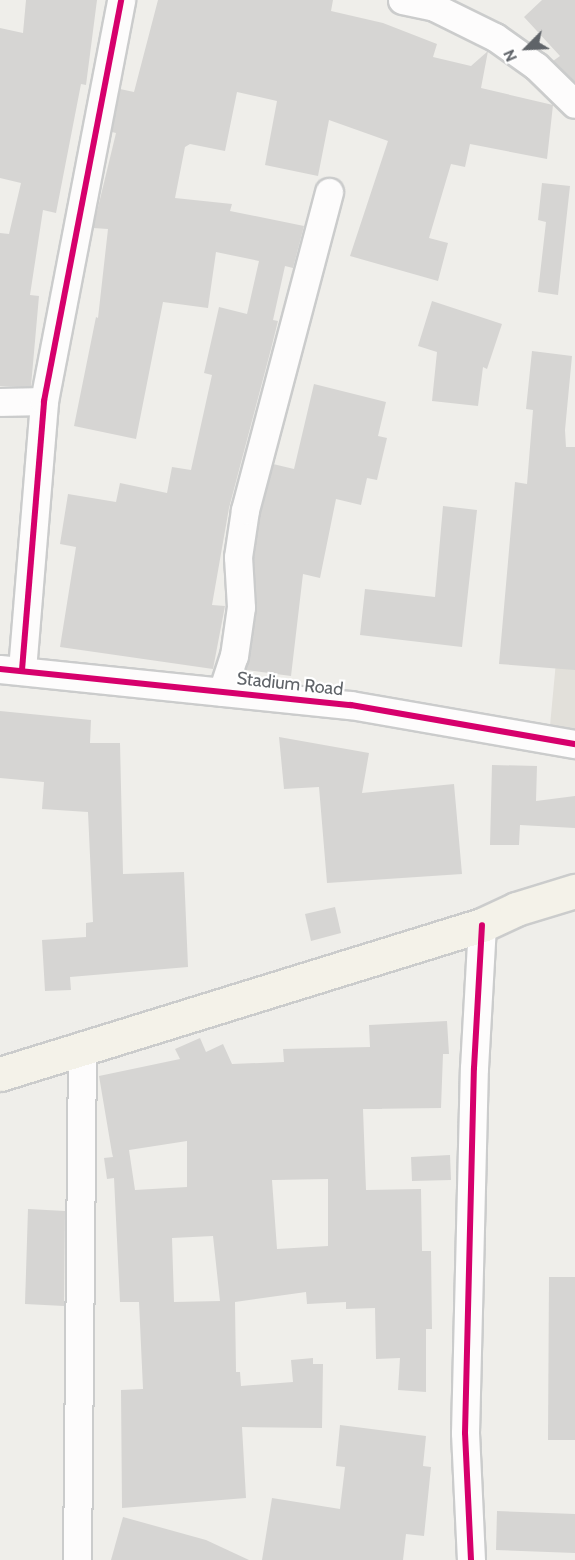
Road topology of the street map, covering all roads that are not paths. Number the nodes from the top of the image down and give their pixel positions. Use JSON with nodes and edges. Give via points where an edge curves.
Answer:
{"nodes":[{"id":1,"x":121,"y":0,"type":"edge"},
{"id":2,"x":402,"y":0,"type":"edge"},
{"id":3,"x":575,"y":104,"type":"edge"},
{"id":4,"x":328,"y":192,"type":"dead end"},
{"id":5,"x":44,"y":401,"type":"junction"},
{"id":6,"x":0,"y":402,"type":"edge"},
{"id":7,"x":11,"y":670,"type":"edge"},
{"id":8,"x":222,"y":692,"type":"junction"},
{"id":9,"x":575,"y":744,"type":"edge"},
{"id":10,"x":575,"y":891,"type":"edge"},
{"id":11,"x":482,"y":925,"type":"junction"},
{"id":12,"x":82,"y":1049,"type":"junction"},
{"id":13,"x":0,"y":1074,"type":"edge"},
{"id":14,"x":77,"y":1560,"type":"edge"},
{"id":15,"x":471,"y":1560,"type":"edge"}],
"edges":[{"from":1,"to":5,"type":"street"},
{"from":2,"to":3,"type":"street","via":[[435,7],[495,37],[536,66]]},
{"from":4,"to":8,"type":"street","via":[[245,510],[238,557],[241,608],[234,656]]},
{"from":5,"to":6,"type":"street"},
{"from":5,"to":7,"type":"street"},
{"from":7,"to":8,"type":"street","name":"Stadium Road"},
{"from":8,"to":9,"type":"street","name":"Stadium Road","via":[[351,705]]},
{"from":10,"to":11,"type":"main road","via":[[516,909]]},
{"from":11,"to":12,"type":"main road"},
{"from":11,"to":15,"type":"street","via":[[474,1068],[465,1433]]},
{"from":12,"to":13,"type":"main road"},
{"from":12,"to":14,"type":"street"}]}
